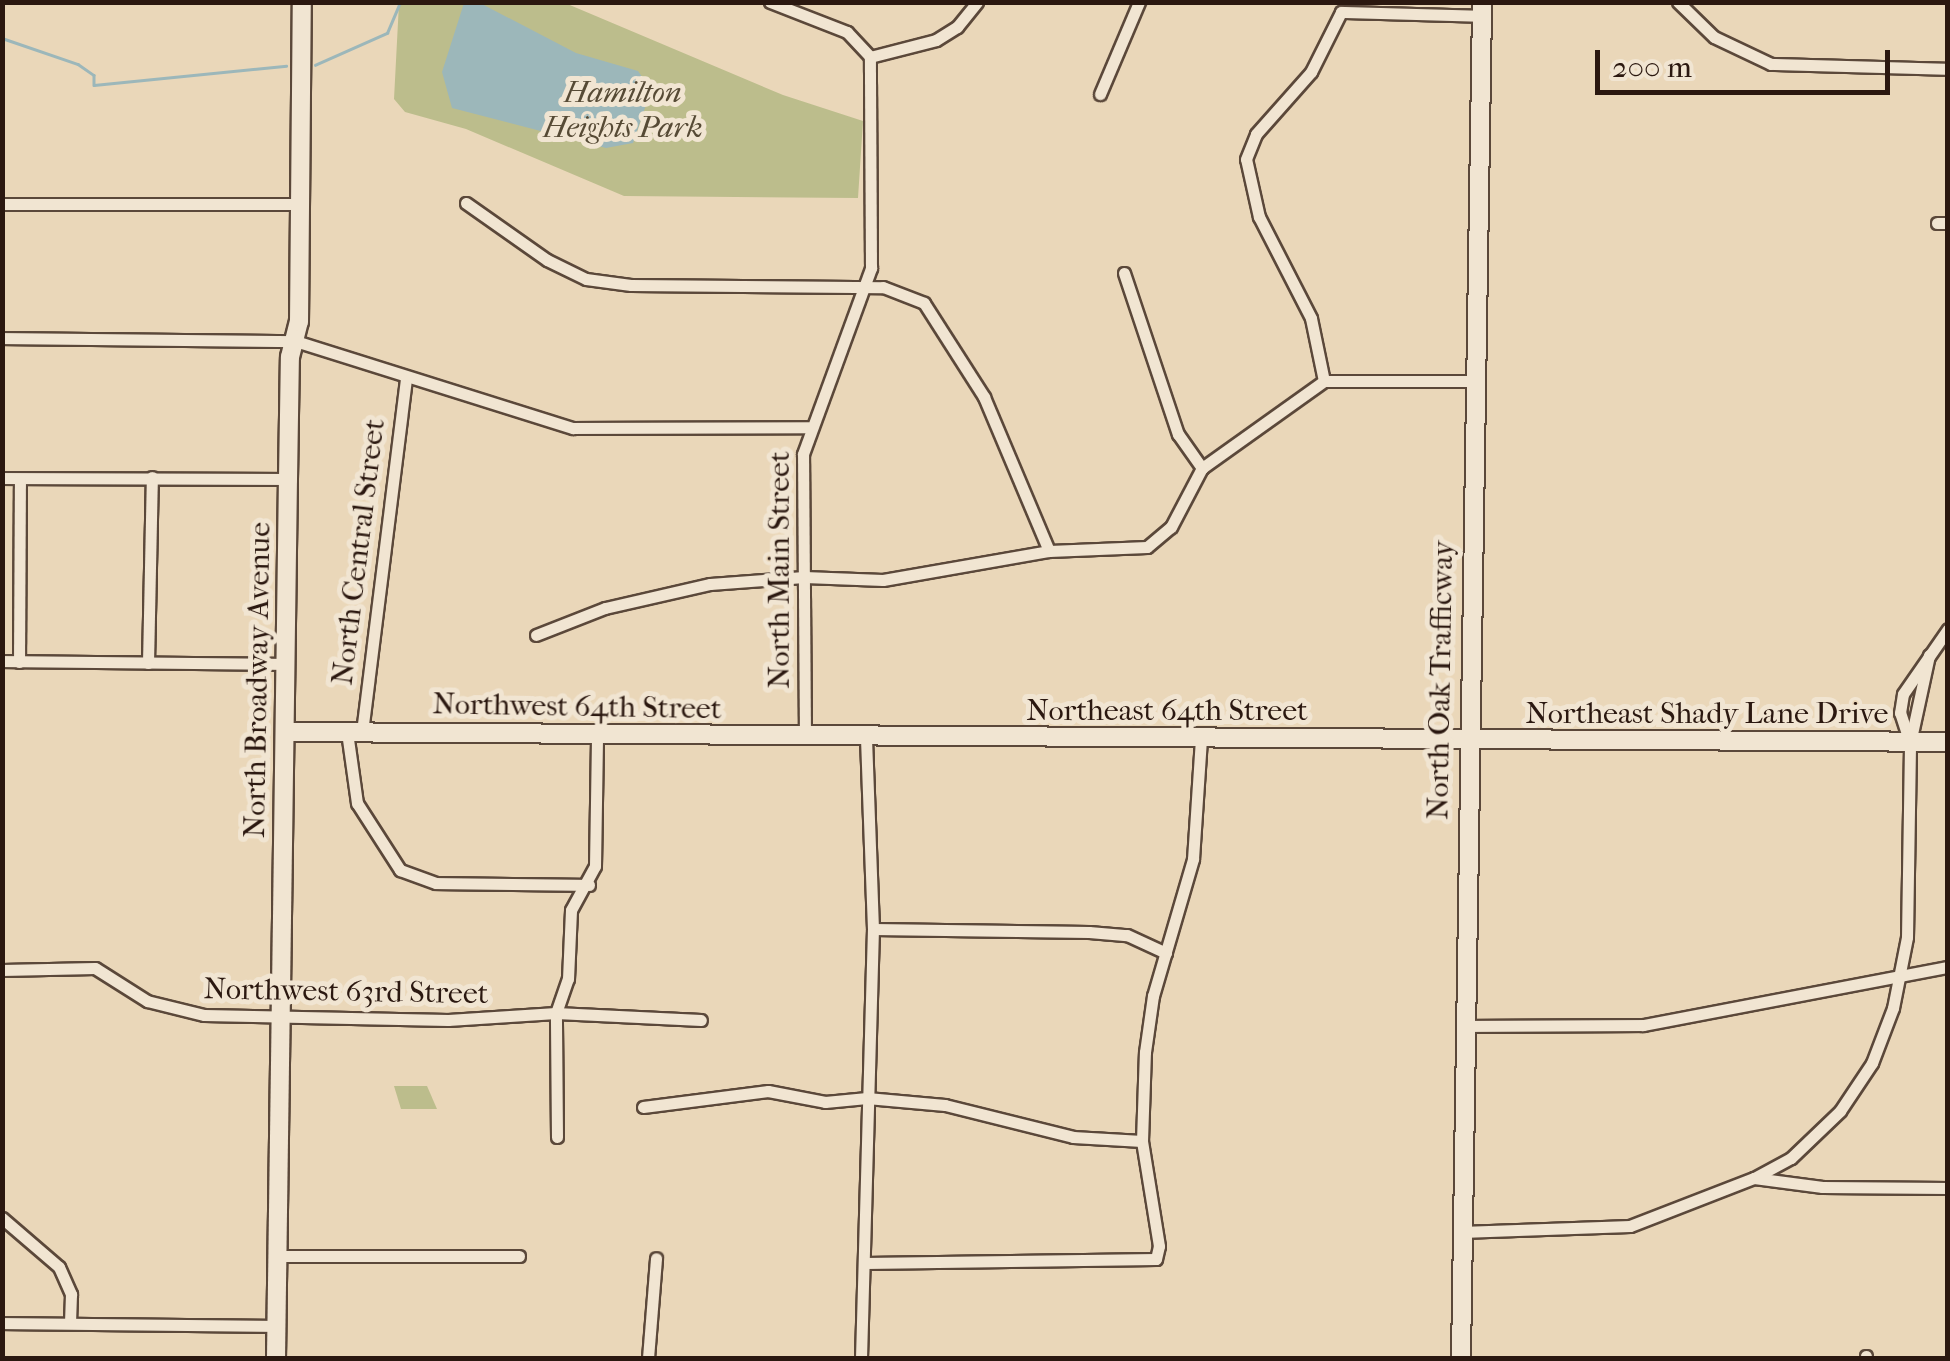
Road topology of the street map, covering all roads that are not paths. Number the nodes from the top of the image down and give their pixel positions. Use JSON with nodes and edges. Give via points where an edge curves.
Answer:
{"nodes":[{"id":1,"x":302,"y":2,"type":"edge"},
{"id":2,"x":770,"y":2,"type":"edge"},
{"id":3,"x":977,"y":2,"type":"edge"},
{"id":4,"x":1139,"y":2,"type":"edge"},
{"id":5,"x":1678,"y":2,"type":"edge"},
{"id":6,"x":1339,"y":7,"type":"edge"},
{"id":7,"x":1482,"y":9,"type":"edge"},
{"id":8,"x":870,"y":56,"type":"junction"},
{"id":9,"x":1948,"y":69,"type":"edge"},
{"id":10,"x":1100,"y":94,"type":"dead end"},
{"id":11,"x":466,"y":202,"type":"dead end"},
{"id":12,"x":2,"y":204,"type":"edge"},
{"id":13,"x":299,"y":204,"type":"junction"},
{"id":14,"x":1124,"y":273,"type":"dead end"},
{"id":15,"x":866,"y":286,"type":"junction"},
{"id":16,"x":2,"y":338,"type":"edge"},
{"id":17,"x":295,"y":341,"type":"junction"},
{"id":18,"x":406,"y":378,"type":"junction"},
{"id":19,"x":1324,"y":381,"type":"junction"},
{"id":20,"x":1475,"y":381,"type":"junction"},
{"id":21,"x":808,"y":427,"type":"junction"},
{"id":22,"x":1202,"y":468,"type":"junction"},
{"id":23,"x":2,"y":478,"type":"edge"},
{"id":24,"x":20,"y":478,"type":"junction"},
{"id":25,"x":152,"y":478,"type":"junction"},
{"id":26,"x":288,"y":480,"type":"junction"},
{"id":27,"x":1049,"y":551,"type":"junction"},
{"id":28,"x":804,"y":577,"type":"junction"},
{"id":29,"x":1948,"y":629,"type":"edge"},
{"id":30,"x":536,"y":634,"type":"dead end"},
{"id":31,"x":2,"y":661,"type":"edge"},
{"id":32,"x":19,"y":662,"type":"junction"},
{"id":33,"x":148,"y":663,"type":"junction"},
{"id":34,"x":286,"y":664,"type":"junction"},
{"id":35,"x":286,"y":732,"type":"junction"},
{"id":36,"x":355,"y":732,"type":"junction"},
{"id":37,"x":597,"y":734,"type":"junction"},
{"id":38,"x":805,"y":736,"type":"junction"},
{"id":39,"x":866,"y":737,"type":"junction"},
{"id":40,"x":1200,"y":739,"type":"junction"},
{"id":41,"x":1467,"y":741,"type":"junction"},
{"id":42,"x":1910,"y":742,"type":"junction"},
{"id":43,"x":1948,"y":742,"type":"edge"},
{"id":44,"x":589,"y":885,"type":"junction"},
{"id":45,"x":873,"y":929,"type":"junction"},
{"id":46,"x":1166,"y":953,"type":"junction"},
{"id":47,"x":1948,"y":968,"type":"edge"},
{"id":48,"x":2,"y":970,"type":"edge"},
{"id":49,"x":1901,"y":975,"type":"junction"},
{"id":50,"x":556,"y":1013,"type":"junction"},
{"id":51,"x":280,"y":1016,"type":"junction"},
{"id":52,"x":701,"y":1020,"type":"dead end"},
{"id":53,"x":1464,"y":1026,"type":"junction"},
{"id":54,"x":867,"y":1098,"type":"junction"},
{"id":55,"x":643,"y":1107,"type":"dead end"},
{"id":56,"x":557,"y":1137,"type":"dead end"},
{"id":57,"x":1142,"y":1141,"type":"junction"},
{"id":58,"x":1754,"y":1178,"type":"junction"},
{"id":59,"x":1948,"y":1188,"type":"edge"},
{"id":60,"x":2,"y":1218,"type":"edge"},
{"id":61,"x":1461,"y":1232,"type":"junction"},
{"id":62,"x":280,"y":1256,"type":"junction"},
{"id":63,"x":519,"y":1256,"type":"dead end"},
{"id":64,"x":656,"y":1258,"type":"dead end"},
{"id":65,"x":865,"y":1263,"type":"junction"},
{"id":66,"x":2,"y":1322,"type":"edge"},
{"id":67,"x":70,"y":1323,"type":"junction"},
{"id":68,"x":276,"y":1326,"type":"junction"},
{"id":69,"x":276,"y":1358,"type":"edge"},
{"id":70,"x":648,"y":1358,"type":"edge"},
{"id":71,"x":860,"y":1358,"type":"edge"},
{"id":72,"x":1461,"y":1358,"type":"edge"}],
"edges":[{"from":1,"to":13,"type":"street","name":"North Broadway Avenue"},
{"from":2,"to":8,"type":"street","via":[[847,32]]},
{"from":3,"to":8,"type":"street","via":[[936,40]]},
{"from":4,"to":10,"type":"street"},
{"from":5,"to":9,"type":"street","via":[[1714,37],[1771,64]]},
{"from":6,"to":7,"type":"street"},
{"from":6,"to":19,"type":"street","via":[[1312,72],[1256,134],[1246,160],[1260,217],[1311,318]]},
{"from":7,"to":20,"type":"street","name":"North Oak Trafficway"},
{"from":8,"to":15,"type":"street","name":"North Main Street","via":[[873,238]]},
{"from":11,"to":15,"type":"street","via":[[547,260],[586,279]]},
{"from":12,"to":13,"type":"street"},
{"from":13,"to":17,"type":"street","name":"North Broadway Avenue"},
{"from":14,"to":22,"type":"street","via":[[1178,434]]},
{"from":15,"to":21,"type":"street","name":"North Main Street"},
{"from":15,"to":27,"type":"street","via":[[924,303],[960,349]]},
{"from":16,"to":17,"type":"street"},
{"from":17,"to":18,"type":"street"},
{"from":17,"to":26,"type":"street","name":"North Broadway Avenue"},
{"from":18,"to":21,"type":"street","via":[[573,428]]},
{"from":18,"to":36,"type":"street","name":"North Central Street"},
{"from":19,"to":20,"type":"street"},
{"from":19,"to":22,"type":"street"},
{"from":20,"to":41,"type":"street","name":"North Oak Trafficway"},
{"from":21,"to":28,"type":"street","name":"North Main Street"},
{"from":22,"to":27,"type":"street","via":[[1158,541]]},
{"from":23,"to":24,"type":"street"},
{"from":24,"to":25,"type":"street"},
{"from":24,"to":32,"type":"street"},
{"from":25,"to":26,"type":"street"},
{"from":25,"to":33,"type":"street"},
{"from":26,"to":34,"type":"street","name":"North Broadway Avenue"},
{"from":27,"to":28,"type":"street","via":[[883,580]]},
{"from":28,"to":30,"type":"street","via":[[678,590]]},
{"from":28,"to":38,"type":"street","name":"North Main Street"},
{"from":29,"to":42,"type":"street","via":[[1903,694],[1900,713]]},
{"from":31,"to":32,"type":"street"},
{"from":32,"to":33,"type":"street"},
{"from":33,"to":34,"type":"street"},
{"from":34,"to":35,"type":"street","name":"North Broadway Avenue"},
{"from":35,"to":36,"type":"street","name":"Northwest 64th Street"},
{"from":35,"to":51,"type":"street","name":"North Broadway Avenue"},
{"from":36,"to":37,"type":"street","name":"Northwest 64th Street"},
{"from":36,"to":44,"type":"street","name":"North Central Street","via":[[357,803],[400,870],[436,883]]},
{"from":37,"to":38,"type":"street","name":"Northwest 64th Street"},
{"from":37,"to":44,"type":"street"},
{"from":38,"to":39,"type":"street","name":"Northwest 64th Street"},
{"from":39,"to":40,"type":"street","name":"Northeast 64th Street"},
{"from":39,"to":45,"type":"street"},
{"from":40,"to":41,"type":"street","name":"Northeast 64th Street"},
{"from":40,"to":46,"type":"street","via":[[1196,845]]},
{"from":41,"to":42,"type":"street","name":"Northeast Shady Lane Drive"},
{"from":41,"to":53,"type":"street","name":"North Oak Trafficway"},
{"from":42,"to":43,"type":"street","name":"Northeast Shady Lane Drive"},
{"from":42,"to":49,"type":"street"},
{"from":44,"to":50,"type":"street","via":[[571,910],[568,979]]},
{"from":45,"to":46,"type":"street","via":[[1128,935]]},
{"from":45,"to":54,"type":"street"},
{"from":46,"to":57,"type":"street","via":[[1147,1029]]},
{"from":47,"to":49,"type":"street"},
{"from":48,"to":51,"type":"street","name":"Northwest 63rd Street","via":[[94,968],[170,1010]]},
{"from":49,"to":53,"type":"street","via":[[1643,1025]]},
{"from":49,"to":58,"type":"street","via":[[1883,1036],[1858,1087],[1806,1146]]},
{"from":50,"to":51,"type":"street","name":"Northwest 63rd Street","via":[[520,1020]]},
{"from":50,"to":52,"type":"street","name":"Northwest 63rd Street"},
{"from":50,"to":56,"type":"street"},
{"from":51,"to":62,"type":"street","name":"North Broadway Avenue"},
{"from":53,"to":61,"type":"street","name":"North Oak Trafficway"},
{"from":54,"to":55,"type":"street","via":[[825,1102],[753,1090]]},
{"from":54,"to":57,"type":"street","via":[[978,1110],[1074,1137]]},
{"from":54,"to":65,"type":"street"},
{"from":57,"to":65,"type":"street","via":[[1159,1253],[1150,1263]]},
{"from":58,"to":59,"type":"street","via":[[1822,1187]]},
{"from":58,"to":61,"type":"street","via":[[1630,1226]]},
{"from":60,"to":67,"type":"street","via":[[60,1267],[71,1294]]},
{"from":61,"to":72,"type":"street","name":"North Oak Trafficway"},
{"from":62,"to":63,"type":"street"},
{"from":62,"to":68,"type":"street","name":"North Broadway Avenue"},
{"from":64,"to":70,"type":"street"},
{"from":65,"to":71,"type":"street"},
{"from":66,"to":67,"type":"street"},
{"from":67,"to":68,"type":"street"},
{"from":68,"to":69,"type":"street","name":"North Broadway Avenue"}]}
